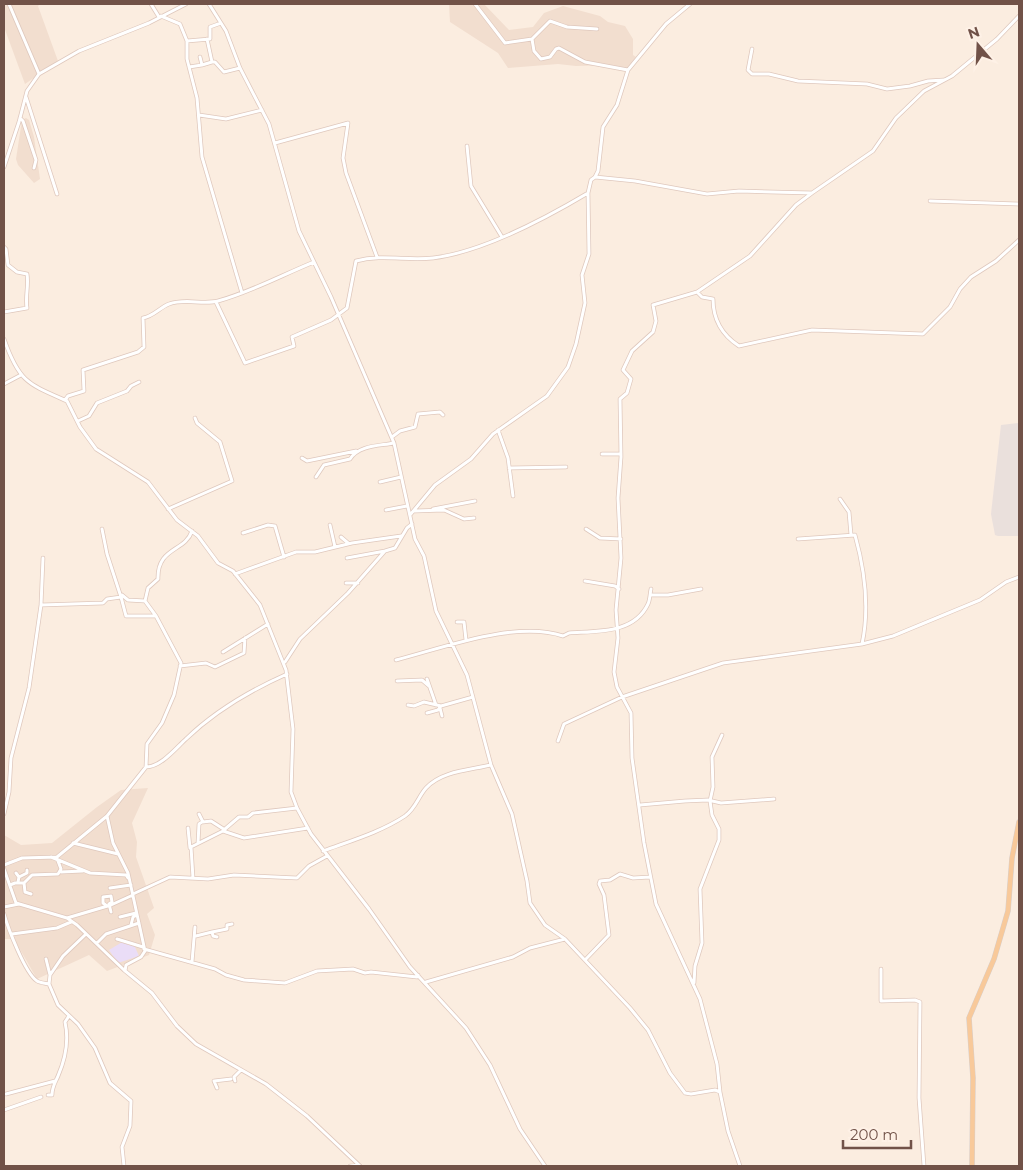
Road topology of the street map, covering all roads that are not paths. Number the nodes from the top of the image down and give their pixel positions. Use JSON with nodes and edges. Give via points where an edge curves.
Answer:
{"nodes":[{"id":1,"x":9,"y":4,"type":"edge"},
{"id":2,"x":151,"y":4,"type":"edge"},
{"id":3,"x":186,"y":4,"type":"edge"},
{"id":4,"x":210,"y":4,"type":"edge"},
{"id":5,"x":475,"y":4,"type":"edge"},
{"id":6,"x":690,"y":4,"type":"edge"},
{"id":7,"x":160,"y":16,"type":"junction"},
{"id":8,"x":1019,"y":16,"type":"edge"},
{"id":9,"x":221,"y":23,"type":"junction"},
{"id":10,"x":597,"y":29,"type":"dead end"},
{"id":11,"x":207,"y":39,"type":"junction"},
{"id":12,"x":532,"y":39,"type":"junction"},
{"id":13,"x":187,"y":42,"type":"junction"},
{"id":14,"x":752,"y":49,"type":"dead end"},
{"id":15,"x":200,"y":57,"type":"dead end"},
{"id":16,"x":212,"y":62,"type":"junction"},
{"id":17,"x":202,"y":65,"type":"junction"},
{"id":18,"x":189,"y":66,"type":"junction"},
{"id":19,"x":240,"y":68,"type":"junction"},
{"id":20,"x":628,"y":70,"type":"junction"},
{"id":21,"x":39,"y":74,"type":"junction"},
{"id":22,"x":945,"y":80,"type":"junction"},
{"id":23,"x":25,"y":97,"type":"junction"},
{"id":24,"x":262,"y":110,"type":"junction"},
{"id":25,"x":199,"y":115,"type":"junction"},
{"id":26,"x":20,"y":118,"type":"junction"},
{"id":27,"x":276,"y":143,"type":"junction"},
{"id":28,"x":467,"y":146,"type":"dead end"},
{"id":29,"x":4,"y":167,"type":"edge"},
{"id":30,"x":34,"y":168,"type":"dead end"},
{"id":31,"x":596,"y":177,"type":"junction"},
{"id":32,"x":588,"y":193,"type":"junction"},
{"id":33,"x":812,"y":193,"type":"junction"},
{"id":34,"x":57,"y":194,"type":"dead end"},
{"id":35,"x":930,"y":201,"type":"dead end"},
{"id":36,"x":1019,"y":204,"type":"edge"},
{"id":37,"x":502,"y":237,"type":"junction"},
{"id":38,"x":1019,"y":240,"type":"edge"},
{"id":39,"x":4,"y":247,"type":"edge"},
{"id":40,"x":377,"y":257,"type":"junction"},
{"id":41,"x":314,"y":262,"type":"junction"},
{"id":42,"x":242,"y":292,"type":"junction"},
{"id":43,"x":697,"y":292,"type":"junction"},
{"id":44,"x":216,"y":302,"type":"junction"},
{"id":45,"x":4,"y":312,"type":"edge"},
{"id":46,"x":339,"y":315,"type":"junction"},
{"id":47,"x":4,"y":339,"type":"edge"},
{"id":48,"x":21,"y":375,"type":"junction"},
{"id":49,"x":139,"y":382,"type":"dead end"},
{"id":50,"x":4,"y":384,"type":"edge"},
{"id":51,"x":65,"y":400,"type":"junction"},
{"id":52,"x":443,"y":415,"type":"dead end"},
{"id":53,"x":195,"y":418,"type":"dead end"},
{"id":54,"x":78,"y":421,"type":"junction"},
{"id":55,"x":498,"y":430,"type":"junction"},
{"id":56,"x":392,"y":437,"type":"junction"},
{"id":57,"x":394,"y":443,"type":"junction"},
{"id":58,"x":357,"y":451,"type":"junction"},
{"id":59,"x":602,"y":454,"type":"dead end"},
{"id":60,"x":621,"y":454,"type":"junction"},
{"id":61,"x":302,"y":458,"type":"dead end"},
{"id":62,"x":566,"y":467,"type":"dead end"},
{"id":63,"x":509,"y":468,"type":"junction"},
{"id":64,"x":316,"y":477,"type":"dead end"},
{"id":65,"x":401,"y":477,"type":"junction"},
{"id":66,"x":380,"y":482,"type":"dead end"},
{"id":67,"x":513,"y":496,"type":"dead end"},
{"id":68,"x":840,"y":499,"type":"dead end"},
{"id":69,"x":475,"y":501,"type":"dead end"},
{"id":70,"x":407,"y":506,"type":"junction"},
{"id":71,"x":168,"y":509,"type":"junction"},
{"id":72,"x":433,"y":509,"type":"junction"},
{"id":73,"x":386,"y":510,"type":"dead end"},
{"id":74,"x":414,"y":511,"type":"junction"},
{"id":75,"x":410,"y":515,"type":"junction"},
{"id":76,"x":474,"y":518,"type":"dead end"},
{"id":77,"x":412,"y":524,"type":"junction"},
{"id":78,"x":330,"y":525,"type":"dead end"},
{"id":79,"x":102,"y":529,"type":"dead end"},
{"id":80,"x":586,"y":529,"type":"dead end"},
{"id":81,"x":192,"y":532,"type":"junction"},
{"id":82,"x":243,"y":534,"type":"dead end"},
{"id":83,"x":851,"y":535,"type":"junction"},
{"id":84,"x":401,"y":536,"type":"junction"},
{"id":85,"x":341,"y":538,"type":"dead end"},
{"id":86,"x":621,"y":539,"type":"junction"},
{"id":87,"x":798,"y":539,"type":"dead end"},
{"id":88,"x":349,"y":544,"type":"junction"},
{"id":89,"x":335,"y":547,"type":"junction"},
{"id":90,"x":385,"y":551,"type":"junction"},
{"id":91,"x":284,"y":557,"type":"junction"},
{"id":92,"x":43,"y":558,"type":"dead end"},
{"id":93,"x":347,"y":558,"type":"dead end"},
{"id":94,"x":235,"y":574,"type":"junction"},
{"id":95,"x":1019,"y":577,"type":"edge"},
{"id":96,"x":585,"y":581,"type":"dead end"},
{"id":97,"x":358,"y":583,"type":"junction"},
{"id":98,"x":620,"y":589,"type":"junction"},
{"id":99,"x":651,"y":589,"type":"dead end"},
{"id":100,"x":701,"y":589,"type":"dead end"},
{"id":101,"x":348,"y":593,"type":"junction"},
{"id":102,"x":650,"y":595,"type":"junction"},
{"id":103,"x":121,"y":596,"type":"junction"},
{"id":104,"x":145,"y":601,"type":"junction"},
{"id":105,"x":41,"y":605,"type":"junction"},
{"id":106,"x":156,"y":616,"type":"junction"},
{"id":107,"x":456,"y":622,"type":"dead end"},
{"id":108,"x":268,"y":624,"type":"junction"},
{"id":109,"x":618,"y":630,"type":"junction"},
{"id":110,"x":245,"y":638,"type":"junction"},
{"id":111,"x":466,"y":640,"type":"junction"},
{"id":112,"x":452,"y":643,"type":"junction"},
{"id":113,"x":862,"y":644,"type":"junction"},
{"id":114,"x":223,"y":652,"type":"dead end"},
{"id":115,"x":396,"y":660,"type":"dead end"},
{"id":116,"x":284,"y":662,"type":"junction"},
{"id":117,"x":180,"y":666,"type":"junction"},
{"id":118,"x":287,"y":674,"type":"junction"},
{"id":119,"x":427,"y":679,"type":"dead end"},
{"id":120,"x":402,"y":680,"type":"dead end"},
{"id":121,"x":429,"y":686,"type":"junction"},
{"id":122,"x":473,"y":697,"type":"junction"},
{"id":123,"x":622,"y":697,"type":"junction"},
{"id":124,"x":408,"y":705,"type":"dead end"},
{"id":125,"x":436,"y":705,"type":"junction"},
{"id":126,"x":441,"y":706,"type":"junction"},
{"id":127,"x":428,"y":713,"type":"dead end"},
{"id":128,"x":442,"y":716,"type":"dead end"},
{"id":129,"x":722,"y":735,"type":"dead end"},
{"id":130,"x":558,"y":740,"type":"dead end"},
{"id":131,"x":491,"y":765,"type":"junction"},
{"id":132,"x":146,"y":767,"type":"junction"},
{"id":133,"x":774,"y":799,"type":"dead end"},
{"id":134,"x":710,"y":801,"type":"junction"},
{"id":135,"x":640,"y":805,"type":"junction"},
{"id":136,"x":297,"y":808,"type":"junction"},
{"id":137,"x":4,"y":814,"type":"edge"},
{"id":138,"x":199,"y":814,"type":"dead end"},
{"id":139,"x":107,"y":816,"type":"junction"},
{"id":140,"x":202,"y":822,"type":"junction"},
{"id":141,"x":1019,"y":822,"type":"edge"},
{"id":142,"x":188,"y":828,"type":"dead end"},
{"id":143,"x":308,"y":828,"type":"junction"},
{"id":144,"x":225,"y":830,"type":"junction"},
{"id":145,"x":73,"y":842,"type":"junction"},
{"id":146,"x":198,"y":843,"type":"junction"},
{"id":147,"x":191,"y":849,"type":"junction"},
{"id":148,"x":323,"y":851,"type":"junction"},
{"id":149,"x":118,"y":854,"type":"junction"},
{"id":150,"x":327,"y":856,"type":"junction"},
{"id":151,"x":51,"y":857,"type":"junction"},
{"id":152,"x":58,"y":861,"type":"junction"},
{"id":153,"x":4,"y":865,"type":"edge"},
{"id":154,"x":73,"y":868,"type":"junction"},
{"id":155,"x":4,"y":869,"type":"edge"},
{"id":156,"x":27,"y":870,"type":"dead end"},
{"id":157,"x":83,"y":871,"type":"junction"},
{"id":158,"x":61,"y":872,"type":"junction"},
{"id":159,"x":70,"y":872,"type":"junction"},
{"id":160,"x":16,"y":873,"type":"dead end"},
{"id":161,"x":19,"y":877,"type":"junction"},
{"id":162,"x":650,"y":877,"type":"junction"},
{"id":163,"x":193,"y":878,"type":"junction"},
{"id":164,"x":130,"y":880,"type":"junction"},
{"id":165,"x":18,"y":882,"type":"junction"},
{"id":166,"x":24,"y":884,"type":"junction"},
{"id":167,"x":131,"y":885,"type":"junction"},
{"id":168,"x":10,"y":886,"type":"junction"},
{"id":169,"x":110,"y":888,"type":"dead end"},
{"id":170,"x":32,"y":894,"type":"dead end"},
{"id":171,"x":133,"y":894,"type":"junction"},
{"id":172,"x":20,"y":904,"type":"junction"},
{"id":173,"x":109,"y":905,"type":"junction"},
{"id":174,"x":4,"y":907,"type":"edge"},
{"id":175,"x":111,"y":912,"type":"dead end"},
{"id":176,"x":4,"y":914,"type":"edge"},
{"id":177,"x":137,"y":914,"type":"junction"},
{"id":178,"x":120,"y":917,"type":"dead end"},
{"id":179,"x":67,"y":918,"type":"junction"},
{"id":180,"x":71,"y":922,"type":"junction"},
{"id":181,"x":138,"y":923,"type":"junction"},
{"id":182,"x":232,"y":924,"type":"dead end"},
{"id":183,"x":131,"y":925,"type":"junction"},
{"id":184,"x":196,"y":927,"type":"dead end"},
{"id":185,"x":6,"y":930,"type":"edge"},
{"id":186,"x":212,"y":932,"type":"junction"},
{"id":187,"x":12,"y":934,"type":"junction"},
{"id":188,"x":86,"y":934,"type":"junction"},
{"id":189,"x":196,"y":936,"type":"junction"},
{"id":190,"x":217,"y":937,"type":"dead end"},
{"id":191,"x":117,"y":939,"type":"dead end"},
{"id":192,"x":565,"y":939,"type":"junction"},
{"id":193,"x":97,"y":943,"type":"junction"},
{"id":194,"x":144,"y":948,"type":"junction"},
{"id":195,"x":46,"y":960,"type":"dead end"},
{"id":196,"x":586,"y":960,"type":"junction"},
{"id":197,"x":192,"y":962,"type":"junction"},
{"id":198,"x":881,"y":969,"type":"dead end"},
{"id":199,"x":125,"y":972,"type":"junction"},
{"id":200,"x":50,"y":975,"type":"junction"},
{"id":201,"x":418,"y":975,"type":"junction"},
{"id":202,"x":426,"y":982,"type":"junction"},
{"id":203,"x":49,"y":984,"type":"junction"},
{"id":204,"x":694,"y":984,"type":"junction"},
{"id":205,"x":69,"y":1016,"type":"junction"},
{"id":206,"x":241,"y":1070,"type":"junction"},
{"id":207,"x":55,"y":1081,"type":"junction"},
{"id":208,"x":217,"y":1088,"type":"dead end"},
{"id":209,"x":720,"y":1092,"type":"junction"},
{"id":210,"x":6,"y":1094,"type":"dead end"},
{"id":211,"x":48,"y":1095,"type":"dead end"},
{"id":212,"x":41,"y":1098,"type":"dead end"},
{"id":213,"x":4,"y":1110,"type":"edge"},
{"id":214,"x":124,"y":1166,"type":"edge"},
{"id":215,"x":350,"y":1166,"type":"edge"},
{"id":216,"x":360,"y":1166,"type":"edge"},
{"id":217,"x":545,"y":1166,"type":"edge"},
{"id":218,"x":740,"y":1166,"type":"edge"},
{"id":219,"x":924,"y":1166,"type":"edge"},
{"id":220,"x":972,"y":1166,"type":"edge"}],
"edges":[{"from":1,"to":21,"type":"street"},
{"from":2,"to":7,"type":"street"},
{"from":3,"to":7,"type":"street"},
{"from":4,"to":9,"type":"street"},
{"from":5,"to":12,"type":"street","via":[[505,43]]},
{"from":6,"to":20,"type":"street","via":[[666,24]]},
{"from":7,"to":13,"type":"street","via":[[180,24]]},
{"from":7,"to":21,"type":"street","via":[[71,55]]},
{"from":8,"to":22,"type":"street","via":[[997,39]]},
{"from":9,"to":11,"type":"street","via":[[210,28],[211,36]]},
{"from":9,"to":19,"type":"street"},
{"from":10,"to":12,"type":"street","via":[[567,27],[550,21]]},
{"from":11,"to":13,"type":"street"},
{"from":11,"to":16,"type":"street"},
{"from":12,"to":20,"type":"street","via":[[534,52],[541,59],[550,57],[560,48],[585,62]]},
{"from":13,"to":18,"type":"street"},
{"from":14,"to":22,"type":"street","via":[[748,70],[752,74],[887,88]]},
{"from":15,"to":17,"type":"street"},
{"from":16,"to":17,"type":"street"},
{"from":16,"to":19,"type":"street","via":[[224,72]]},
{"from":17,"to":18,"type":"street"},
{"from":18,"to":25,"type":"street"},
{"from":19,"to":24,"type":"street"},
{"from":20,"to":31,"type":"street","via":[[617,105],[602,127]]},
{"from":21,"to":23,"type":"street"},
{"from":22,"to":33,"type":"street","via":[[924,91],[896,118],[873,151]]},
{"from":23,"to":26,"type":"street"},
{"from":23,"to":34,"type":"street"},
{"from":24,"to":25,"type":"street","via":[[226,119]]},
{"from":24,"to":27,"type":"street"},
{"from":25,"to":42,"type":"street","via":[[202,158]]},
{"from":26,"to":29,"type":"street"},
{"from":26,"to":30,"type":"street","via":[[36,160]]},
{"from":27,"to":40,"type":"street","via":[[348,124],[344,158],[346,173]]},
{"from":27,"to":41,"type":"street","via":[[299,231]]},
{"from":28,"to":37,"type":"street","via":[[471,186]]},
{"from":31,"to":32,"type":"street","via":[[591,180]]},
{"from":31,"to":33,"type":"street","via":[[707,194],[739,191]]},
{"from":32,"to":37,"type":"street"},
{"from":32,"to":55,"type":"street","via":[[589,254],[582,275],[585,303],[568,367],[547,396]]},
{"from":33,"to":43,"type":"street","via":[[796,205],[750,256]]},
{"from":35,"to":36,"type":"street"},
{"from":37,"to":40,"type":"street","via":[[434,258]]},
{"from":38,"to":43,"type":"street","via":[[996,261],[971,276],[950,307],[923,334],[812,330],[739,346],[720,331],[713,311],[713,299],[702,297]]},
{"from":39,"to":45,"type":"street","via":[[8,265],[27,274],[28,283],[25,293],[27,308]]},
{"from":40,"to":46,"type":"street","via":[[356,261],[347,308]]},
{"from":41,"to":42,"type":"street"},
{"from":41,"to":46,"type":"street"},
{"from":42,"to":44,"type":"street"},
{"from":43,"to":60,"type":"street","via":[[653,305],[656,321],[653,332],[626,361],[623,370],[631,379],[627,393],[620,399]]},
{"from":44,"to":46,"type":"street","via":[[245,363],[294,346],[292,337]]},
{"from":44,"to":51,"type":"street","via":[[172,303],[153,316],[143,318],[144,347],[138,352],[83,370],[84,391]]},
{"from":46,"to":56,"type":"street"},
{"from":47,"to":48,"type":"street"},
{"from":48,"to":50,"type":"street"},
{"from":48,"to":51,"type":"street","via":[[43,392]]},
{"from":49,"to":54,"type":"street","via":[[127,391],[97,403],[88,416]]},
{"from":51,"to":54,"type":"street"},
{"from":52,"to":56,"type":"street","via":[[440,412],[418,414],[415,427]]},
{"from":53,"to":71,"type":"street","via":[[220,442],[232,481]]},
{"from":54,"to":71,"type":"street","via":[[96,449],[148,482]]},
{"from":55,"to":63,"type":"street","via":[[503,438]]},
{"from":55,"to":74,"type":"street","via":[[471,459],[435,485]]},
{"from":56,"to":57,"type":"street"},
{"from":57,"to":58,"type":"street"},
{"from":57,"to":65,"type":"street"},
{"from":58,"to":61,"type":"street","via":[[306,461]]},
{"from":58,"to":64,"type":"street","via":[[350,459],[324,465]]},
{"from":59,"to":60,"type":"street"},
{"from":60,"to":86,"type":"street","via":[[618,498]]},
{"from":62,"to":63,"type":"street"},
{"from":63,"to":67,"type":"street"},
{"from":65,"to":66,"type":"street"},
{"from":65,"to":70,"type":"street"},
{"from":68,"to":83,"type":"street","via":[[848,512]]},
{"from":69,"to":72,"type":"street"},
{"from":70,"to":73,"type":"street"},
{"from":70,"to":75,"type":"street"},
{"from":71,"to":81,"type":"street"},
{"from":72,"to":74,"type":"street"},
{"from":72,"to":76,"type":"street","via":[[450,511],[464,519]]},
{"from":74,"to":75,"type":"street"},
{"from":75,"to":77,"type":"street"},
{"from":77,"to":84,"type":"street"},
{"from":77,"to":112,"type":"street","via":[[424,556],[438,616]]},
{"from":78,"to":89,"type":"street"},
{"from":79,"to":103,"type":"street"},
{"from":80,"to":86,"type":"street","via":[[600,538]]},
{"from":81,"to":94,"type":"street","via":[[218,563]]},
{"from":81,"to":104,"type":"street","via":[[158,566],[158,580],[148,588]]},
{"from":82,"to":91,"type":"street","via":[[268,525],[275,526]]},
{"from":83,"to":87,"type":"street"},
{"from":83,"to":113,"type":"street","via":[[855,535],[865,573],[866,624]]},
{"from":84,"to":88,"type":"street"},
{"from":84,"to":90,"type":"street","via":[[394,548]]},
{"from":85,"to":88,"type":"street"},
{"from":86,"to":98,"type":"street"},
{"from":88,"to":89,"type":"street"},
{"from":89,"to":91,"type":"street","via":[[296,552]]},
{"from":90,"to":93,"type":"street"},
{"from":90,"to":97,"type":"street"},
{"from":91,"to":94,"type":"street"},
{"from":92,"to":105,"type":"street"},
{"from":94,"to":108,"type":"street","via":[[260,605]]},
{"from":95,"to":113,"type":"street","via":[[980,600],[893,636]]},
{"from":96,"to":98,"type":"street"},
{"from":97,"to":101,"type":"street"},
{"from":97,"to":101,"type":"street","via":[[346,583]]},
{"from":98,"to":109,"type":"street","via":[[616,610]]},
{"from":99,"to":102,"type":"street"},
{"from":100,"to":102,"type":"street"},
{"from":101,"to":116,"type":"street","via":[[300,639]]},
{"from":102,"to":109,"type":"street","via":[[648,605],[634,622]]},
{"from":103,"to":104,"type":"street"},
{"from":103,"to":105,"type":"street","via":[[107,598],[103,603]]},
{"from":103,"to":106,"type":"street","via":[[126,616]]},
{"from":104,"to":106,"type":"street"},
{"from":105,"to":137,"type":"street","via":[[29,688],[11,758]]},
{"from":106,"to":117,"type":"street"},
{"from":107,"to":111,"type":"street","via":[[464,622]]},
{"from":108,"to":110,"type":"street"},
{"from":108,"to":116,"type":"street"},
{"from":109,"to":111,"type":"street","via":[[563,636],[546,630]]},
{"from":109,"to":123,"type":"street","via":[[614,672]]},
{"from":110,"to":114,"type":"street"},
{"from":110,"to":117,"type":"street","via":[[244,653],[215,667],[206,663]]},
{"from":111,"to":112,"type":"street"},
{"from":112,"to":115,"type":"street"},
{"from":112,"to":122,"type":"street"},
{"from":113,"to":123,"type":"street","via":[[722,663]]},
{"from":116,"to":118,"type":"street"},
{"from":117,"to":132,"type":"street","via":[[162,724],[147,744]]},
{"from":118,"to":132,"type":"street","via":[[220,710],[169,756],[152,767]]},
{"from":118,"to":136,"type":"street","via":[[293,729],[291,792]]},
{"from":119,"to":121,"type":"street"},
{"from":120,"to":121,"type":"street","via":[[422,680]]},
{"from":121,"to":125,"type":"street"},
{"from":122,"to":126,"type":"street"},
{"from":122,"to":131,"type":"street"},
{"from":123,"to":130,"type":"street","via":[[564,724]]},
{"from":123,"to":135,"type":"street","via":[[632,719],[632,758]]},
{"from":124,"to":125,"type":"street","via":[[424,702]]},
{"from":125,"to":126,"type":"street"},
{"from":126,"to":127,"type":"street"},
{"from":126,"to":128,"type":"street"},
{"from":129,"to":134,"type":"street","via":[[713,754]]},
{"from":131,"to":148,"type":"street","via":[[432,782],[406,816]]},
{"from":131,"to":192,"type":"street","via":[[512,814],[530,903],[545,925]]},
{"from":132,"to":139,"type":"street"},
{"from":133,"to":134,"type":"street"},
{"from":134,"to":135,"type":"street"},
{"from":134,"to":204,"type":"street","via":[[719,840],[703,876],[699,894],[702,943]]},
{"from":135,"to":162,"type":"street"},
{"from":136,"to":143,"type":"street"},
{"from":136,"to":144,"type":"street","via":[[239,817]]},
{"from":138,"to":140,"type":"street"},
{"from":139,"to":145,"type":"street"},
{"from":139,"to":149,"type":"street","via":[[107,825]]},
{"from":140,"to":144,"type":"street","via":[[211,821]]},
{"from":140,"to":146,"type":"street","via":[[199,824]]},
{"from":141,"to":220,"type":"main road","via":[[1012,858],[1008,911],[994,959],[969,1018],[973,1078]]},
{"from":142,"to":147,"type":"street"},
{"from":143,"to":144,"type":"street","via":[[244,838]]},
{"from":143,"to":148,"type":"street"},
{"from":144,"to":146,"type":"street"},
{"from":145,"to":149,"type":"street"},
{"from":145,"to":151,"type":"street","via":[[56,857]]},
{"from":146,"to":147,"type":"street"},
{"from":147,"to":163,"type":"street"},
{"from":148,"to":150,"type":"street"},
{"from":149,"to":164,"type":"street"},
{"from":150,"to":163,"type":"street","via":[[309,866],[297,878],[234,875]]},
{"from":150,"to":201,"type":"street"},
{"from":151,"to":152,"type":"street"},
{"from":151,"to":153,"type":"street","via":[[22,858]]},
{"from":152,"to":154,"type":"street"},
{"from":152,"to":158,"type":"street"},
{"from":154,"to":157,"type":"street"},
{"from":154,"to":159,"type":"street"},
{"from":155,"to":168,"type":"street"},
{"from":156,"to":161,"type":"street"},
{"from":157,"to":159,"type":"street"},
{"from":157,"to":164,"type":"street","via":[[126,875]]},
{"from":158,"to":159,"type":"street"},
{"from":158,"to":166,"type":"street","via":[[32,875]]},
{"from":160,"to":161,"type":"street"},
{"from":161,"to":165,"type":"street"},
{"from":162,"to":196,"type":"street","via":[[632,878],[620,874],[600,881],[609,935]]},
{"from":162,"to":204,"type":"street","via":[[659,911]]},
{"from":163,"to":171,"type":"street","via":[[170,877]]},
{"from":164,"to":167,"type":"street"},
{"from":165,"to":166,"type":"street"},
{"from":165,"to":168,"type":"street"},
{"from":166,"to":170,"type":"street","via":[[25,892]]},
{"from":167,"to":169,"type":"street"},
{"from":167,"to":171,"type":"street"},
{"from":168,"to":172,"type":"street","via":[[16,903]]},
{"from":171,"to":173,"type":"street"},
{"from":171,"to":177,"type":"street"},
{"from":172,"to":174,"type":"street"},
{"from":172,"to":179,"type":"street"},
{"from":173,"to":175,"type":"street"},
{"from":173,"to":179,"type":"street"},
{"from":176,"to":185,"type":"street"},
{"from":177,"to":178,"type":"street"},
{"from":177,"to":181,"type":"street"},
{"from":177,"to":183,"type":"street"},
{"from":179,"to":180,"type":"street"},
{"from":180,"to":187,"type":"street","via":[[57,928]]},
{"from":180,"to":188,"type":"street"},
{"from":181,"to":183,"type":"street"},
{"from":181,"to":194,"type":"street"},
{"from":182,"to":186,"type":"street","via":[[227,925],[227,929]]},
{"from":183,"to":193,"type":"street","via":[[106,934]]},
{"from":184,"to":189,"type":"street"},
{"from":185,"to":187,"type":"street"},
{"from":186,"to":189,"type":"street"},
{"from":186,"to":190,"type":"street"},
{"from":187,"to":203,"type":"street","via":[[31,974],[39,982]]},
{"from":188,"to":193,"type":"street"},
{"from":188,"to":200,"type":"street","via":[[63,956]]},
{"from":189,"to":197,"type":"street"},
{"from":191,"to":194,"type":"street"},
{"from":192,"to":196,"type":"street"},
{"from":192,"to":202,"type":"street"},
{"from":193,"to":199,"type":"street"},
{"from":194,"to":197,"type":"street"},
{"from":194,"to":199,"type":"street","via":[[141,957],[126,965]]},
{"from":195,"to":200,"type":"street"},
{"from":196,"to":209,"type":"street","via":[[648,1030],[665,1065],[685,1093]]},
{"from":197,"to":201,"type":"street","via":[[244,980],[285,983],[317,971],[353,969],[365,974]]},
{"from":198,"to":219,"type":"street","via":[[881,1001],[920,1002],[919,1098]]},
{"from":199,"to":206,"type":"street","via":[[152,993],[177,1026],[196,1044]]},
{"from":200,"to":203,"type":"street"},
{"from":201,"to":202,"type":"street"},
{"from":202,"to":217,"type":"street","via":[[466,1028],[494,1072],[520,1129]]},
{"from":203,"to":205,"type":"street","via":[[58,1005]]},
{"from":204,"to":209,"type":"street","via":[[713,1047]]},
{"from":205,"to":207,"type":"street","via":[[65,1022],[65,1059]]},
{"from":205,"to":214,"type":"street","via":[[95,1048],[113,1087],[131,1101],[130,1126],[122,1147]]},
{"from":206,"to":208,"type":"street","via":[[231,1080],[214,1081]]},
{"from":206,"to":216,"type":"street","via":[[266,1084],[307,1116]]},
{"from":207,"to":210,"type":"street"},
{"from":207,"to":211,"type":"street","via":[[52,1095]]},
{"from":209,"to":218,"type":"street"},
{"from":212,"to":213,"type":"street"},
{"from":215,"to":216,"type":"street"}]}
